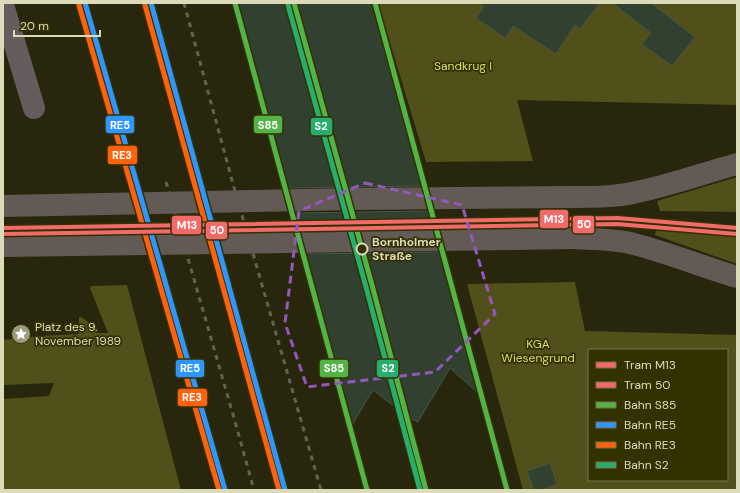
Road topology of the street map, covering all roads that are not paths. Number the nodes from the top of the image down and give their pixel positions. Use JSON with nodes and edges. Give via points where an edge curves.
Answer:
{"nodes":[{"id":1,"x":3,"y":5,"type":"edge"},
{"id":2,"x":34,"y":108,"type":"dead end"},
{"id":3,"x":737,"y":164,"type":"edge"},
{"id":4,"x":3,"y":206,"type":"edge"},
{"id":5,"x":3,"y":246,"type":"edge"},
{"id":6,"x":737,"y":277,"type":"edge"}],
"edges":[{"from":1,"to":2,"type":"street"},
{"from":3,"to":4,"type":"main road","bridge":true,"via":[[669,185],[611,196]]},
{"from":5,"to":6,"type":"main road","bridge":true,"via":[[574,238],[644,246]]}]}
